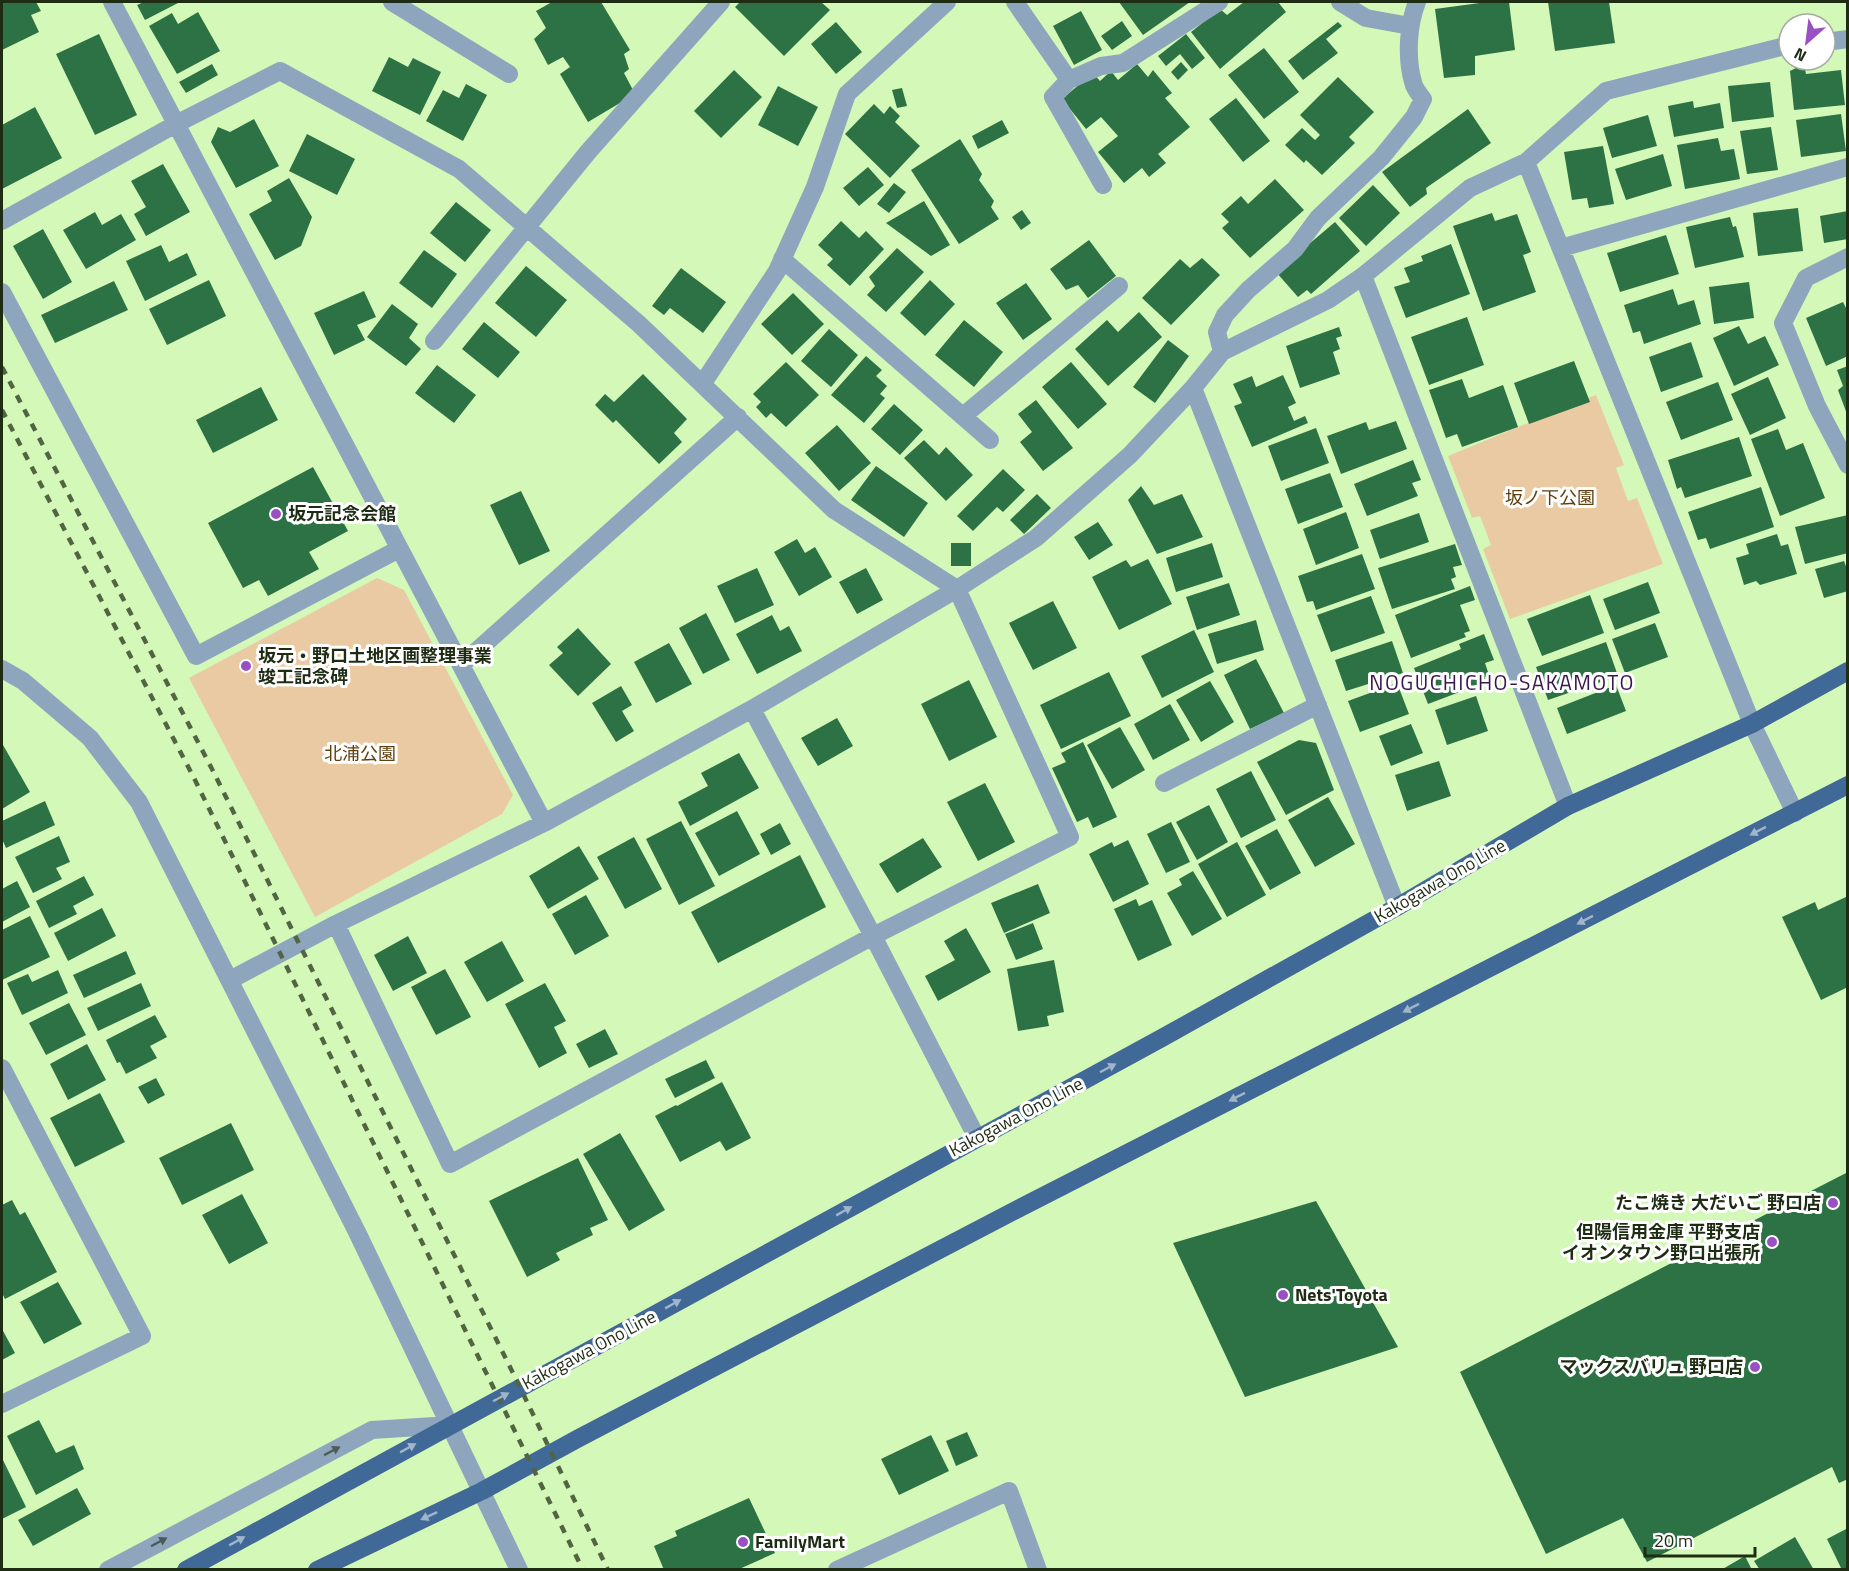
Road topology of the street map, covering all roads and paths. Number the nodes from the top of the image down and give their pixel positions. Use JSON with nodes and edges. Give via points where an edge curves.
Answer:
{"nodes":[{"id":1,"x":112,"y":2,"type":"edge"},
{"id":2,"x":392,"y":2,"type":"edge"},
{"id":3,"x":721,"y":2,"type":"edge"},
{"id":4,"x":947,"y":2,"type":"edge"},
{"id":5,"x":1015,"y":2,"type":"edge"},
{"id":6,"x":1220,"y":2,"type":"edge"},
{"id":7,"x":1340,"y":2,"type":"edge"},
{"id":8,"x":1418,"y":2,"type":"edge"},
{"id":9,"x":1410,"y":26,"type":"junction"},
{"id":10,"x":1777,"y":48,"type":"edge"},
{"id":11,"x":509,"y":74,"type":"dead end"},
{"id":12,"x":1069,"y":80,"type":"junction"},
{"id":13,"x":176,"y":124,"type":"junction"},
{"id":14,"x":1526,"y":162,"type":"junction"},
{"id":15,"x":1848,"y":167,"type":"edge"},
{"id":16,"x":1103,"y":185,"type":"dead end"},
{"id":17,"x":2,"y":221,"type":"edge"},
{"id":18,"x":528,"y":228,"type":"junction"},
{"id":19,"x":1561,"y":248,"type":"junction"},
{"id":20,"x":1848,"y":257,"type":"edge"},
{"id":21,"x":782,"y":259,"type":"junction"},
{"id":22,"x":1363,"y":276,"type":"junction"},
{"id":23,"x":1119,"y":286,"type":"dead end"},
{"id":24,"x":2,"y":292,"type":"edge"},
{"id":25,"x":434,"y":341,"type":"dead end"},
{"id":26,"x":1222,"y":352,"type":"junction"},
{"id":27,"x":702,"y":382,"type":"junction"},
{"id":28,"x":1193,"y":388,"type":"junction"},
{"id":29,"x":963,"y":416,"type":"junction"},
{"id":30,"x":738,"y":417,"type":"junction"},
{"id":31,"x":990,"y":440,"type":"dead end"},
{"id":32,"x":1848,"y":465,"type":"edge"},
{"id":33,"x":399,"y":549,"type":"junction"},
{"id":34,"x":957,"y":590,"type":"junction"},
{"id":35,"x":461,"y":664,"type":"junction"},
{"id":36,"x":2,"y":669,"type":"edge"},
{"id":37,"x":1848,"y":671,"type":"edge"},
{"id":38,"x":1318,"y":705,"type":"junction"},
{"id":39,"x":752,"y":709,"type":"junction"},
{"id":40,"x":1752,"y":724,"type":"junction"},
{"id":41,"x":1164,"y":783,"type":"dead end"},
{"id":42,"x":1848,"y":785,"type":"edge"},
{"id":43,"x":1568,"y":806,"type":"junction"},
{"id":44,"x":1795,"y":813,"type":"junction"},
{"id":45,"x":544,"y":823,"type":"junction"},
{"id":46,"x":1397,"y":907,"type":"junction"},
{"id":47,"x":336,"y":924,"type":"junction"},
{"id":48,"x":873,"y":936,"type":"junction"},
{"id":49,"x":230,"y":980,"type":"junction"},
{"id":50,"x":2,"y":1068,"type":"edge"},
{"id":51,"x":977,"y":1138,"type":"junction"},
{"id":52,"x":2,"y":1404,"type":"edge"},
{"id":53,"x":450,"y":1425,"type":"junction"},
{"id":54,"x":482,"y":1491,"type":"junction"},
{"id":55,"x":375,"y":1541,"type":"junction"},
{"id":56,"x":108,"y":1569,"type":"edge"},
{"id":57,"x":186,"y":1569,"type":"edge"},
{"id":58,"x":317,"y":1569,"type":"edge"},
{"id":59,"x":331,"y":1569,"type":"edge"},
{"id":60,"x":519,"y":1569,"type":"edge"},
{"id":61,"x":837,"y":1569,"type":"edge"},
{"id":62,"x":1038,"y":1569,"type":"edge"}],
"edges":[{"from":1,"to":13,"type":"street"},
{"from":2,"to":11,"type":"street"},
{"from":3,"to":18,"type":"street","via":[[588,152]]},
{"from":4,"to":21,"type":"street","via":[[847,94],[815,187]]},
{"from":5,"to":12,"type":"street"},
{"from":6,"to":12,"type":"street","via":[[1123,63],[1101,66]]},
{"from":7,"to":9,"type":"street","via":[[1365,18]]},
{"from":8,"to":9,"type":"street"},
{"from":9,"to":26,"type":"street","via":[[1413,84],[1423,99],[1414,117],[1381,158],[1318,218],[1295,249],[1225,315],[1217,332]]},
{"from":10,"to":14,"type":"street","via":[[1605,92]]},
{"from":12,"to":16,"type":"street","via":[[1053,97]]},
{"from":13,"to":17,"type":"street"},
{"from":13,"to":18,"type":"street","via":[[280,72],[459,169]]},
{"from":13,"to":33,"type":"street"},
{"from":14,"to":19,"type":"street"},
{"from":14,"to":22,"type":"street","via":[[1470,188]]},
{"from":15,"to":19,"type":"street"},
{"from":18,"to":25,"type":"street"},
{"from":18,"to":27,"type":"street"},
{"from":19,"to":40,"type":"street"},
{"from":20,"to":32,"type":"street","via":[[1806,278],[1783,323],[1817,406]]},
{"from":21,"to":27,"type":"street"},
{"from":21,"to":29,"type":"street"},
{"from":22,"to":26,"type":"street","via":[[1328,300]]},
{"from":22,"to":43,"type":"street"},
{"from":23,"to":29,"type":"street"},
{"from":24,"to":33,"type":"street","via":[[196,656]]},
{"from":26,"to":28,"type":"street"},
{"from":27,"to":30,"type":"street"},
{"from":28,"to":34,"type":"street","via":[[1130,455],[1036,538]]},
{"from":28,"to":38,"type":"street"},
{"from":29,"to":31,"type":"street"},
{"from":30,"to":34,"type":"street","via":[[834,510]]},
{"from":30,"to":35,"type":"street"},
{"from":33,"to":35,"type":"street"},
{"from":34,"to":39,"type":"street"},
{"from":34,"to":48,"type":"street","via":[[1070,837]]},
{"from":35,"to":45,"type":"street"},
{"from":36,"to":49,"type":"street","via":[[23,681],[90,738],[139,802]]},
{"from":37,"to":40,"type":"main road","name":"Kakogawa Ono Line"},
{"from":38,"to":41,"type":"street"},
{"from":38,"to":46,"type":"street"},
{"from":39,"to":45,"type":"street"},
{"from":39,"to":48,"type":"street"},
{"from":40,"to":43,"type":"main road","name":"Kakogawa Ono Line"},
{"from":40,"to":44,"type":"street"},
{"from":42,"to":44,"type":"main road"},
{"from":43,"to":46,"type":"main road","name":"Kakogawa Ono Line"},
{"from":44,"to":54,"type":"main road","one_way":true,"via":[[1014,1211]]},
{"from":45,"to":47,"type":"street"},
{"from":51,"to":46,"type":"main road","name":"Kakogawa Ono Line","one_way":true},
{"from":47,"to":48,"type":"street","via":[[450,1164]]},
{"from":47,"to":49,"type":"street"},
{"from":48,"to":51,"type":"street"},
{"from":49,"to":53,"type":"street"},
{"from":50,"to":52,"type":"street","via":[[142,1336]]},
{"from":53,"to":51,"type":"main road","name":"Kakogawa Ono Line","one_way":true},
{"from":53,"to":54,"type":"street"},
{"from":56,"to":53,"type":"street","one_way":true,"via":[[372,1430]]},
{"from":57,"to":53,"type":"main road","name":"Kakogawa Ono Line","one_way":true},
{"from":54,"to":55,"type":"main road","one_way":true},
{"from":54,"to":60,"type":"street"},
{"from":55,"to":58,"type":"main road"},
{"from":55,"to":59,"type":"street"},
{"from":61,"to":62,"type":"street","via":[[1009,1491]]}]}
